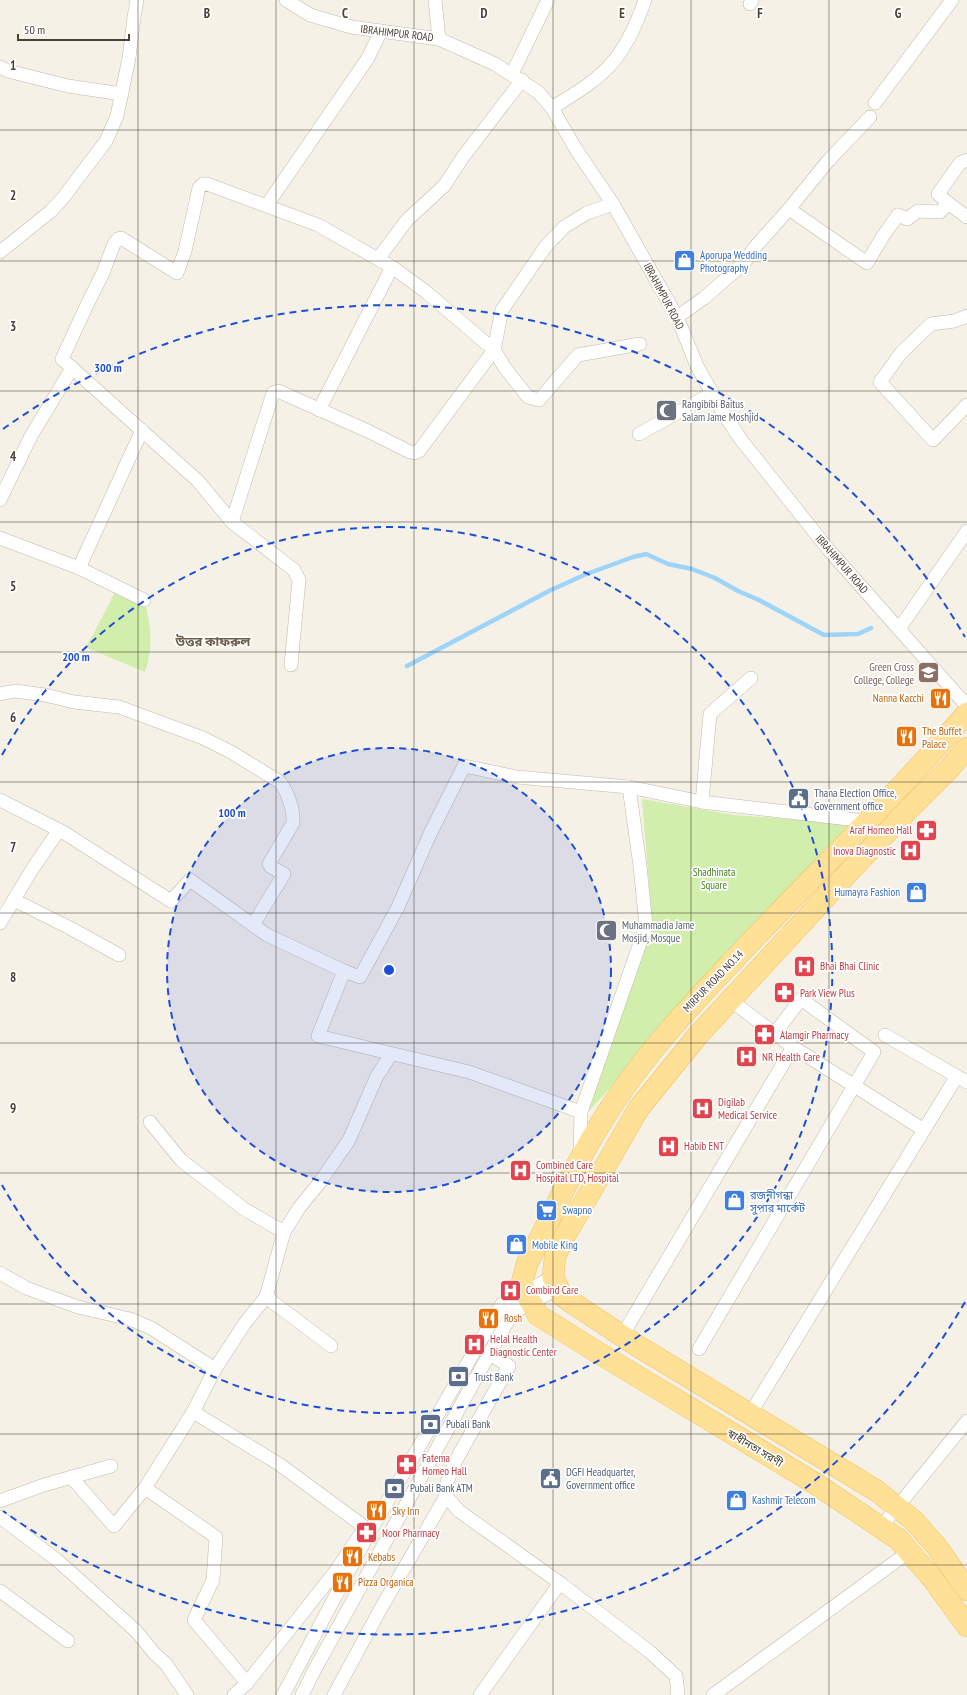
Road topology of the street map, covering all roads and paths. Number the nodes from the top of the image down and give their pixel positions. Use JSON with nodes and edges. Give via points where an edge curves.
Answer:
{"nodes":[{"id":1,"x":137,"y":0,"type":"edge"},
{"id":2,"x":286,"y":0,"type":"edge"},
{"id":3,"x":435,"y":0,"type":"edge"},
{"id":4,"x":548,"y":0,"type":"edge"},
{"id":5,"x":644,"y":0,"type":"edge"},
{"id":6,"x":952,"y":0,"type":"edge"},
{"id":7,"x":381,"y":31,"type":"junction"},
{"id":8,"x":439,"y":39,"type":"junction"},
{"id":9,"x":0,"y":67,"type":"edge"},
{"id":10,"x":517,"y":77,"type":"junction"},
{"id":11,"x":122,"y":94,"type":"junction"},
{"id":12,"x":875,"y":103,"type":"dead end"},
{"id":13,"x":552,"y":108,"type":"junction"},
{"id":14,"x":870,"y":117,"type":"dead end"},
{"id":15,"x":967,"y":160,"type":"edge"},
{"id":16,"x":948,"y":202,"type":"junction"},
{"id":17,"x":613,"y":204,"type":"junction"},
{"id":18,"x":267,"y":205,"type":"junction"},
{"id":19,"x":789,"y":209,"type":"junction"},
{"id":20,"x":967,"y":217,"type":"edge"},
{"id":21,"x":0,"y":252,"type":"edge"},
{"id":22,"x":378,"y":259,"type":"junction"},
{"id":23,"x":392,"y":267,"type":"junction"},
{"id":24,"x":967,"y":316,"type":"edge"},
{"id":25,"x":678,"y":317,"type":"junction"},
{"id":26,"x":640,"y":344,"type":"dead end"},
{"id":27,"x":494,"y":350,"type":"junction"},
{"id":28,"x":72,"y":368,"type":"junction"},
{"id":29,"x":713,"y":392,"type":"junction"},
{"id":30,"x":967,"y":405,"type":"edge"},
{"id":31,"x":319,"y":410,"type":"junction"},
{"id":32,"x":142,"y":430,"type":"junction"},
{"id":33,"x":639,"y":434,"type":"dead end"},
{"id":34,"x":0,"y":500,"type":"edge"},
{"id":35,"x":232,"y":522,"type":"junction"},
{"id":36,"x":967,"y":531,"type":"edge"},
{"id":37,"x":0,"y":538,"type":"edge"},
{"id":38,"x":79,"y":568,"type":"junction"},
{"id":39,"x":144,"y":600,"type":"dead end"},
{"id":40,"x":899,"y":629,"type":"junction"},
{"id":41,"x":291,"y":665,"type":"dead end"},
{"id":42,"x":752,"y":678,"type":"dead end"},
{"id":43,"x":0,"y":694,"type":"edge"},
{"id":44,"x":967,"y":706,"type":"edge"},
{"id":45,"x":967,"y":713,"type":"edge"},
{"id":46,"x":967,"y":748,"type":"edge"},
{"id":47,"x":629,"y":787,"type":"junction"},
{"id":48,"x":0,"y":800,"type":"edge"},
{"id":49,"x":702,"y":802,"type":"junction"},
{"id":50,"x":866,"y":821,"type":"junction"},
{"id":51,"x":59,"y":830,"type":"junction"},
{"id":52,"x":14,"y":900,"type":"junction"},
{"id":53,"x":0,"y":923,"type":"edge"},
{"id":54,"x":253,"y":925,"type":"junction"},
{"id":55,"x":118,"y":955,"type":"dead end"},
{"id":56,"x":344,"y":971,"type":"junction"},
{"id":57,"x":730,"y":1000,"type":"junction"},
{"id":58,"x":775,"y":1033,"type":"junction"},
{"id":59,"x":885,"y":1036,"type":"dead end"},
{"id":60,"x":793,"y":1047,"type":"junction"},
{"id":61,"x":391,"y":1054,"type":"junction"},
{"id":62,"x":962,"y":1079,"type":"edge"},
{"id":63,"x":854,"y":1086,"type":"junction"},
{"id":64,"x":581,"y":1112,"type":"junction"},
{"id":65,"x":150,"y":1122,"type":"dead end"},
{"id":66,"x":924,"y":1130,"type":"junction"},
{"id":67,"x":580,"y":1160,"type":"junction"},
{"id":68,"x":284,"y":1232,"type":"junction"},
{"id":69,"x":0,"y":1273,"type":"edge"},
{"id":70,"x":558,"y":1287,"type":"junction"},
{"id":71,"x":266,"y":1297,"type":"junction"},
{"id":72,"x":528,"y":1297,"type":"junction"},
{"id":73,"x":622,"y":1336,"type":"junction"},
{"id":74,"x":331,"y":1346,"type":"dead end"},
{"id":75,"x":699,"y":1349,"type":"dead end"},
{"id":76,"x":490,"y":1354,"type":"junction"},
{"id":77,"x":215,"y":1369,"type":"junction"},
{"id":78,"x":193,"y":1412,"type":"junction"},
{"id":79,"x":750,"y":1414,"type":"junction"},
{"id":80,"x":967,"y":1422,"type":"edge"},
{"id":81,"x":111,"y":1466,"type":"dead end"},
{"id":82,"x":71,"y":1477,"type":"junction"},
{"id":83,"x":145,"y":1488,"type":"junction"},
{"id":84,"x":446,"y":1496,"type":"junction"},
{"id":85,"x":1,"y":1499,"type":"edge"},
{"id":86,"x":898,"y":1507,"type":"junction"},
{"id":87,"x":0,"y":1517,"type":"edge"},
{"id":88,"x":881,"y":1527,"type":"junction"},
{"id":89,"x":368,"y":1529,"type":"junction"},
{"id":90,"x":910,"y":1551,"type":"junction"},
{"id":91,"x":560,"y":1583,"type":"junction"},
{"id":92,"x":967,"y":1590,"type":"edge"},
{"id":93,"x":0,"y":1591,"type":"edge"},
{"id":94,"x":967,"y":1626,"type":"edge"},
{"id":95,"x":68,"y":1641,"type":"dead end"},
{"id":96,"x":247,"y":1683,"type":"junction"},
{"id":97,"x":187,"y":1695,"type":"edge"},
{"id":98,"x":234,"y":1695,"type":"edge"},
{"id":99,"x":283,"y":1695,"type":"edge"},
{"id":100,"x":302,"y":1695,"type":"edge"},
{"id":101,"x":334,"y":1695,"type":"edge"},
{"id":102,"x":480,"y":1695,"type":"edge"},
{"id":103,"x":677,"y":1695,"type":"edge"},
{"id":104,"x":713,"y":1695,"type":"edge"}],
"edges":[{"from":1,"to":11,"type":"street"},
{"from":2,"to":7,"type":"street","name":"IBRAHIMPUR ROAD","via":[[310,15],[350,27]]},
{"from":3,"to":8,"type":"street"},
{"from":4,"to":10,"type":"street"},
{"from":5,"to":13,"type":"street","via":[[633,30],[612,63],[584,87]]},
{"from":6,"to":12,"type":"street"},
{"from":7,"to":8,"type":"street","name":"IBRAHIMPUR ROAD"},
{"from":7,"to":18,"type":"street","via":[[368,58]]},
{"from":8,"to":10,"type":"street","name":"IBRAHIMPUR ROAD","via":[[495,64]]},
{"from":9,"to":11,"type":"street","via":[[68,86]]},
{"from":10,"to":13,"type":"street","name":"IBRAHIMPUR ROAD","via":[[538,92]]},
{"from":10,"to":22,"type":"street","via":[[444,186],[407,220]]},
{"from":11,"to":21,"type":"street","via":[[117,116],[106,141],[63,198],[51,211]]},
{"from":13,"to":17,"type":"street","name":"IBRAHIMPUR ROAD"},
{"from":14,"to":19,"type":"street","via":[[828,161]]},
{"from":15,"to":16,"type":"street","via":[[960,163],[938,194]]},
{"from":16,"to":19,"type":"street","via":[[940,212],[918,211],[908,219],[898,215],[868,263]]},
{"from":16,"to":20,"type":"street"},
{"from":17,"to":25,"type":"street","name":"IBRAHIMPUR ROAD"},
{"from":17,"to":27,"type":"street","via":[[587,213],[564,227],[546,246],[502,310]]},
{"from":18,"to":22,"type":"street","via":[[318,225]]},
{"from":18,"to":28,"type":"street","via":[[203,184],[199,188],[185,251],[177,273],[121,238],[118,239],[62,359]]},
{"from":19,"to":25,"type":"street","via":[[732,275]]},
{"from":22,"to":23,"type":"street"},
{"from":23,"to":27,"type":"street","via":[[425,291]]},
{"from":23,"to":31,"type":"street"},
{"from":24,"to":30,"type":"street","via":[[954,321],[931,324],[901,353],[880,382],[933,440]]},
{"from":25,"to":29,"type":"street","name":"IBRAHIMPUR ROAD","via":[[697,366]]},
{"from":26,"to":27,"type":"street","via":[[578,355],[538,400],[528,398]]},
{"from":27,"to":31,"type":"street","via":[[415,453]]},
{"from":28,"to":32,"type":"street"},
{"from":28,"to":34,"type":"street","via":[[30,436]]},
{"from":29,"to":33,"type":"street"},
{"from":29,"to":40,"type":"street","name":"IBRAHIMPUR ROAD","via":[[742,441],[777,486],[828,549]]},
{"from":31,"to":35,"type":"street","via":[[278,391],[273,393]]},
{"from":32,"to":35,"type":"street","via":[[198,481]]},
{"from":32,"to":38,"type":"street"},
{"from":35,"to":41,"type":"street","via":[[294,570],[299,580]]},
{"from":36,"to":40,"type":"street"},
{"from":37,"to":38,"type":"street"},
{"from":38,"to":39,"type":"street"},
{"from":40,"to":44,"type":"street","name":"IBRAHIMPUR ROAD"},
{"from":42,"to":49,"type":"street","via":[[710,714]]},
{"from":43,"to":54,"type":"street","via":[[15,691],[120,707],[203,738],[232,752],[280,782],[294,815],[293,823],[269,864],[284,874]]},
{"from":45,"to":50,"type":"main road","name":"MIRPUR ROAD NO.14","via":[[930,756]]},
{"from":46,"to":57,"type":"main road"},
{"from":47,"to":49,"type":"street"},
{"from":47,"to":56,"type":"street","via":[[517,777],[464,766],[398,907],[360,977]]},
{"from":47,"to":64,"type":"street","via":[[646,926]]},
{"from":48,"to":51,"type":"street"},
{"from":49,"to":50,"type":"street"},
{"from":50,"to":67,"type":"main road","name":"MIRPUR ROAD NO.14","via":[[679,1018],[619,1095]]},
{"from":51,"to":52,"type":"street"},
{"from":51,"to":54,"type":"street","via":[[171,901],[190,880]]},
{"from":52,"to":53,"type":"street"},
{"from":52,"to":55,"type":"street"},
{"from":54,"to":56,"type":"street","via":[[267,935]]},
{"from":56,"to":61,"type":"street","via":[[318,1036]]},
{"from":57,"to":58,"type":"street"},
{"from":57,"to":70,"type":"main road","via":[[698,1034],[639,1108],[563,1239],[556,1257]]},
{"from":58,"to":60,"type":"street"},
{"from":58,"to":63,"type":"street","via":[[801,999],[874,1052]]},
{"from":59,"to":62,"type":"street"},
{"from":60,"to":63,"type":"street"},
{"from":60,"to":73,"type":"street"},
{"from":61,"to":64,"type":"street","via":[[469,1072]]},
{"from":61,"to":68,"type":"street","via":[[376,1078],[349,1140]]},
{"from":62,"to":66,"type":"street"},
{"from":63,"to":66,"type":"street"},
{"from":63,"to":75,"type":"street"},
{"from":64,"to":67,"type":"street"},
{"from":65,"to":68,"type":"street","via":[[181,1160],[244,1209]]},
{"from":66,"to":79,"type":"street"},
{"from":67,"to":72,"type":"main road","name":"MIRPUR ROAD NO.14","via":[[527,1264],[522,1282]]},
{"from":68,"to":71,"type":"street"},
{"from":69,"to":77,"type":"street","via":[[26,1288],[78,1307],[130,1319],[152,1328]]},
{"from":70,"to":72,"type":"street"},
{"from":70,"to":73,"type":"main road"},
{"from":71,"to":74,"type":"street"},
{"from":71,"to":77,"type":"street","via":[[245,1323]]},
{"from":72,"to":76,"type":"street","via":[[512,1314]]},
{"from":72,"to":88,"type":"main road","name":"স্বাধীনতা সরণী","via":[[538,1315],[816,1484]]},
{"from":72,"to":89,"type":"street","via":[[502,1304]]},
{"from":73,"to":79,"type":"main road"},
{"from":76,"to":84,"type":"street","via":[[509,1366],[456,1462],[447,1482]]},
{"from":76,"to":100,"type":"street"},
{"from":77,"to":78,"type":"street"},
{"from":78,"to":83,"type":"street"},
{"from":78,"to":89,"type":"street","via":[[279,1464]]},
{"from":79,"to":86,"type":"main road","via":[[877,1491]]},
{"from":80,"to":86,"type":"street"},
{"from":81,"to":82,"type":"street"},
{"from":82,"to":83,"type":"street","via":[[114,1526]]},
{"from":82,"to":85,"type":"street"},
{"from":83,"to":96,"type":"street","via":[[216,1537],[212,1580],[194,1620]]},
{"from":84,"to":91,"type":"street","via":[[459,1511]]},
{"from":84,"to":101,"type":"street"},
{"from":86,"to":88,"type":"street"},
{"from":86,"to":92,"type":"main road","via":[[937,1547]]},
{"from":87,"to":97,"type":"street","via":[[57,1560],[136,1630],[166,1664]]},
{"from":88,"to":90,"type":"main road","name":"স্বাধীনতা সরণী"},
{"from":89,"to":96,"type":"street"},
{"from":89,"to":99,"type":"street"},
{"from":90,"to":94,"type":"main road","name":"স্বাধীনতা সরণী"},
{"from":90,"to":104,"type":"street"},
{"from":91,"to":102,"type":"street"},
{"from":91,"to":103,"type":"street","via":[[650,1652],[676,1676]]},
{"from":93,"to":95,"type":"street"},
{"from":96,"to":98,"type":"street"}]}
